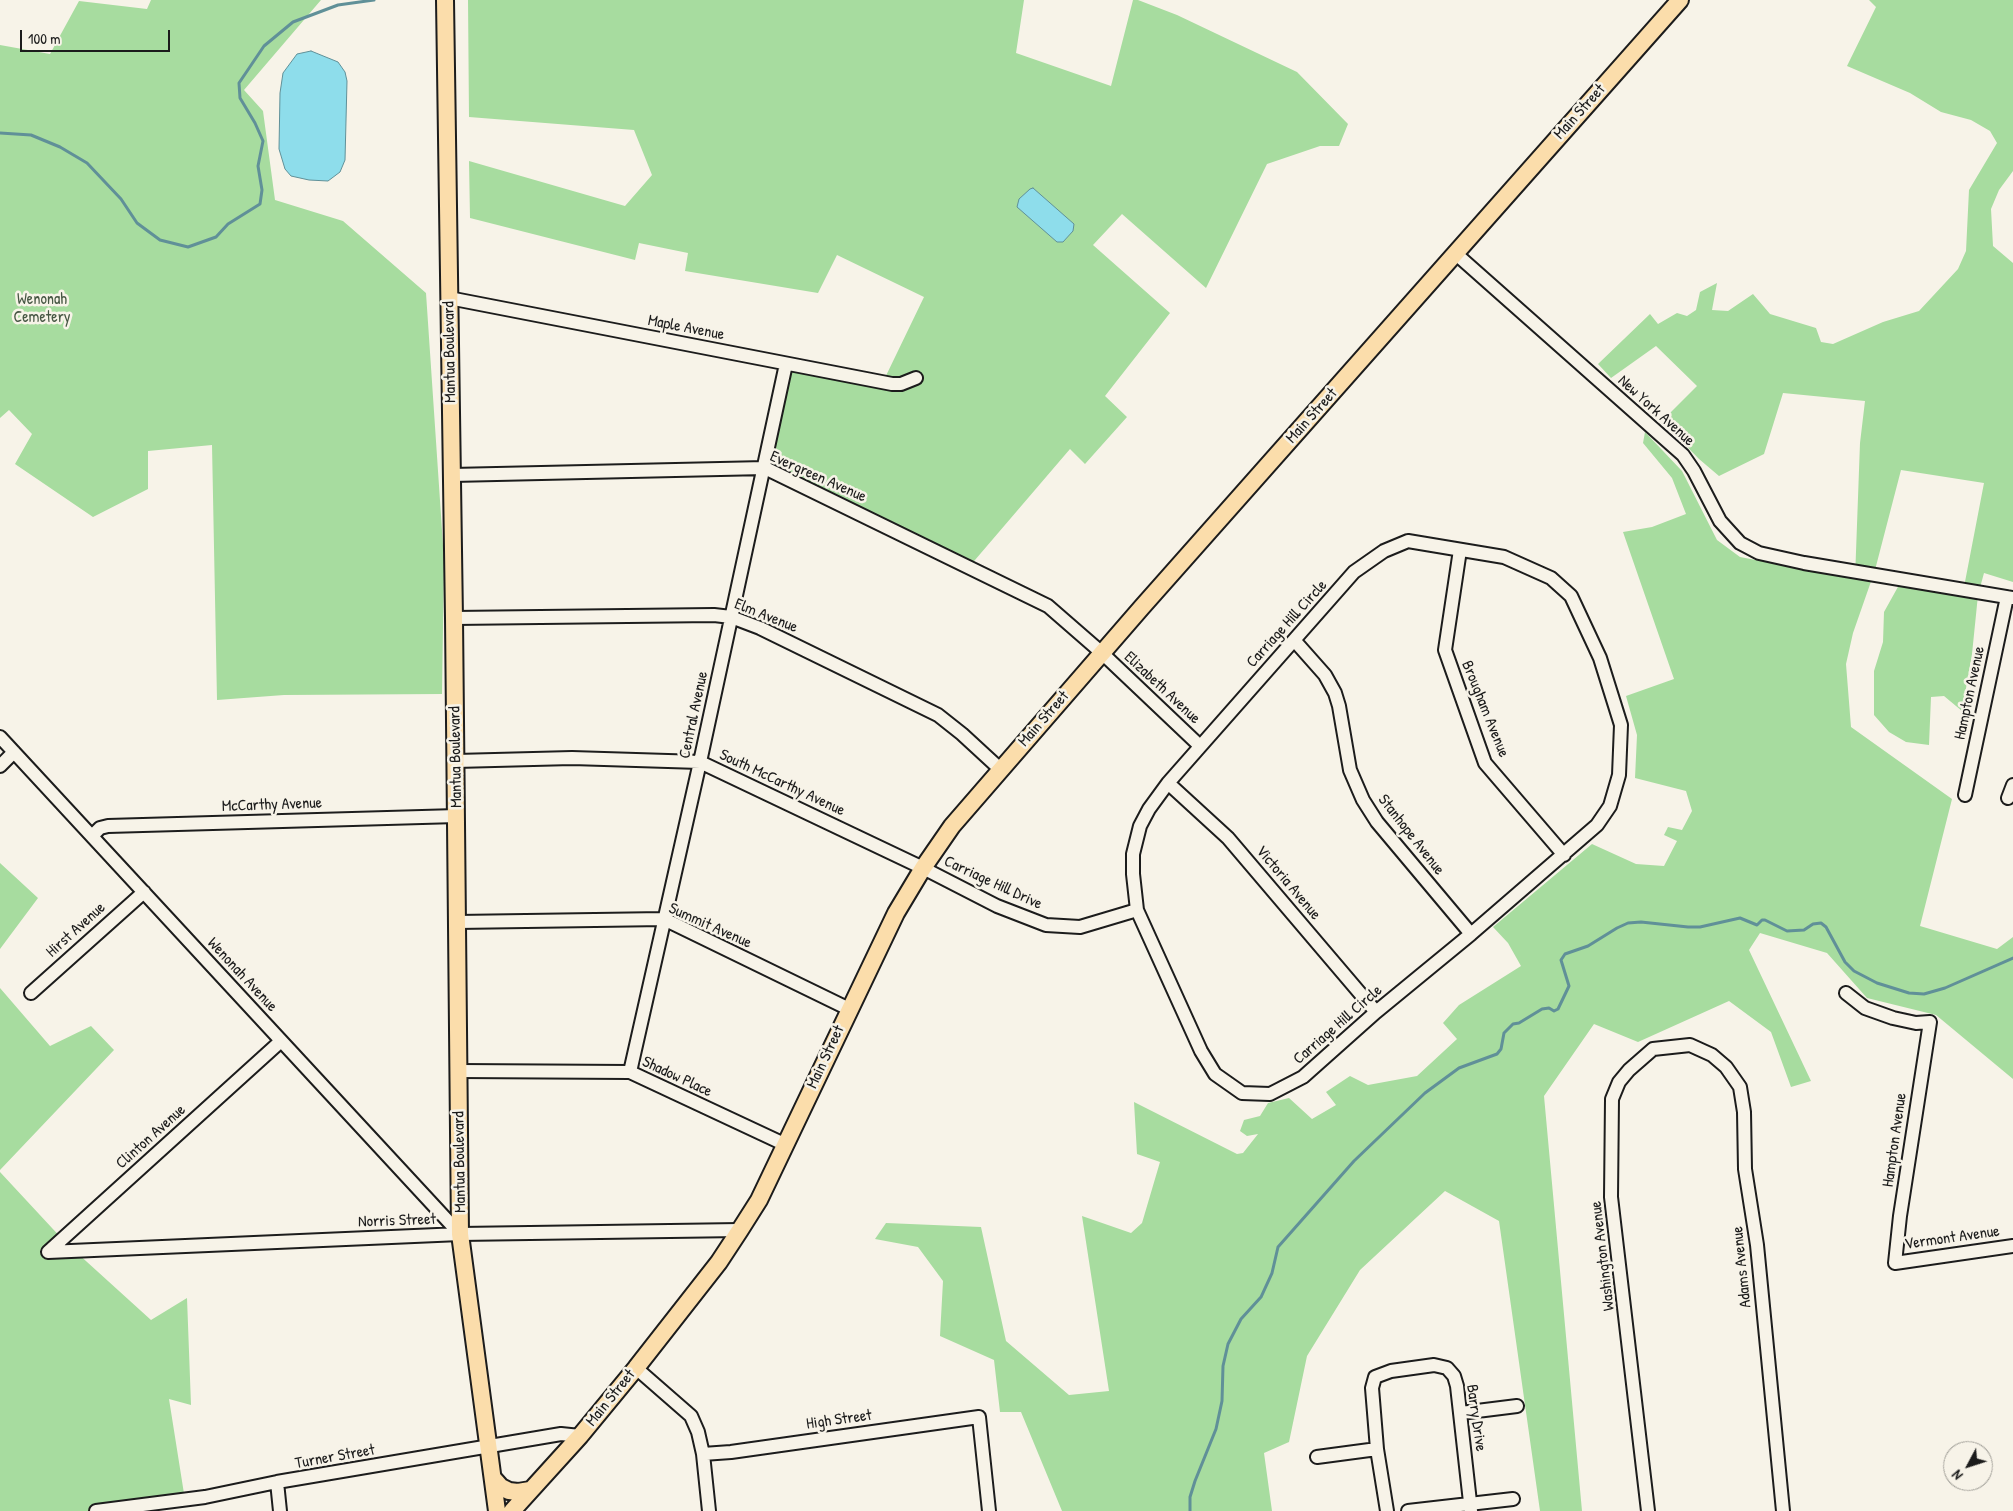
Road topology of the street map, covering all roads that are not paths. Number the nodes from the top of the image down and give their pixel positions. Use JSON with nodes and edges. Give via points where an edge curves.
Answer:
{"nodes":[{"id":1,"x":1680,"y":0,"type":"edge"},
{"id":2,"x":444,"y":1,"type":"edge"},
{"id":3,"x":1455,"y":253,"type":"junction"},
{"id":4,"x":450,"y":298,"type":"junction"},
{"id":5,"x":786,"y":364,"type":"junction"},
{"id":6,"x":916,"y":378,"type":"dead end"},
{"id":7,"x":765,"y":468,"type":"junction"},
{"id":8,"x":452,"y":475,"type":"junction"},
{"id":9,"x":1460,"y":550,"type":"junction"},
{"id":10,"x":2010,"y":598,"type":"edge"},
{"id":11,"x":454,"y":618,"type":"junction"},
{"id":12,"x":731,"y":618,"type":"junction"},
{"id":13,"x":1294,"y":640,"type":"junction"},
{"id":14,"x":1102,"y":653,"type":"junction"},
{"id":15,"x":0,"y":737,"type":"edge"},
{"id":16,"x":1200,"y":746,"type":"junction"},
{"id":17,"x":14,"y":752,"type":"junction"},
{"id":18,"x":463,"y":760,"type":"junction"},
{"id":19,"x":700,"y":762,"type":"junction"},
{"id":20,"x":0,"y":766,"type":"edge"},
{"id":21,"x":1000,"y":769,"type":"junction"},
{"id":22,"x":1168,"y":782,"type":"junction"},
{"id":23,"x":2013,"y":785,"type":"edge"},
{"id":24,"x":1964,"y":795,"type":"dead end"},
{"id":25,"x":2008,"y":798,"type":"dead end"},
{"id":26,"x":456,"y":816,"type":"junction"},
{"id":27,"x":92,"y":836,"type":"junction"},
{"id":28,"x":1564,"y":855,"type":"junction"},
{"id":29,"x":923,"y":868,"type":"junction"},
{"id":30,"x":144,"y":892,"type":"junction"},
{"id":31,"x":1137,"y":910,"type":"junction"},
{"id":32,"x":664,"y":919,"type":"junction"},
{"id":33,"x":457,"y":922,"type":"junction"},
{"id":34,"x":1471,"y":934,"type":"junction"},
{"id":35,"x":31,"y":993,"type":"dead end"},
{"id":36,"x":1846,"y":993,"type":"dead end"},
{"id":37,"x":849,"y":1009,"type":"junction"},
{"id":38,"x":1376,"y":1012,"type":"junction"},
{"id":39,"x":281,"y":1041,"type":"junction"},
{"id":40,"x":1690,"y":1045,"type":"joint"},
{"id":41,"x":459,"y":1071,"type":"junction"},
{"id":42,"x":630,"y":1072,"type":"junction"},
{"id":43,"x":784,"y":1144,"type":"junction"},
{"id":44,"x":740,"y":1230,"type":"junction"},
{"id":45,"x":460,"y":1234,"type":"junction"},
{"id":46,"x":2013,"y":1246,"type":"edge"},
{"id":47,"x":56,"y":1251,"type":"joint"},
{"id":48,"x":1895,"y":1262,"type":"joint"},
{"id":49,"x":636,"y":1368,"type":"junction"},
{"id":50,"x":1517,"y":1406,"type":"dead end"},
{"id":51,"x":1461,"y":1413,"type":"junction"},
{"id":52,"x":580,"y":1436,"type":"junction"},
{"id":53,"x":489,"y":1446,"type":"junction"},
{"id":54,"x":1377,"y":1449,"type":"junction"},
{"id":55,"x":703,"y":1454,"type":"junction"},
{"id":56,"x":1317,"y":1457,"type":"dead end"},
{"id":57,"x":493,"y":1478,"type":"junction"},
{"id":58,"x":277,"y":1482,"type":"junction"},
{"id":59,"x":530,"y":1490,"type":"junction"},
{"id":60,"x":1513,"y":1499,"type":"dead end"},
{"id":61,"x":1470,"y":1507,"type":"edge"},
{"id":62,"x":133,"y":1509,"type":"edge"},
{"id":63,"x":96,"y":1511,"type":"edge"},
{"id":64,"x":280,"y":1511,"type":"edge"},
{"id":65,"x":497,"y":1511,"type":"edge"},
{"id":66,"x":512,"y":1511,"type":"edge"},
{"id":67,"x":709,"y":1511,"type":"edge"},
{"id":68,"x":989,"y":1511,"type":"edge"},
{"id":69,"x":1387,"y":1511,"type":"edge"},
{"id":70,"x":1408,"y":1511,"type":"edge"},
{"id":71,"x":1648,"y":1511,"type":"edge"},
{"id":72,"x":1783,"y":1511,"type":"edge"}],
"edges":[{"from":1,"to":3,"type":"main road","name":"Main Street"},
{"from":2,"to":4,"type":"main road","name":"Mantua Boulevard"},
{"from":3,"to":10,"type":"street","name":"New York Avenue","via":[[1683,455],[1720,521],[1740,543],[1759,553],[1804,563]]},
{"from":3,"to":14,"type":"main road","name":"Main Street"},
{"from":4,"to":5,"type":"street","name":"Maple Avenue"},
{"from":4,"to":8,"type":"main road","name":"Mantua Boulevard"},
{"from":5,"to":6,"type":"street","name":"Maple Avenue","via":[[892,384]]},
{"from":5,"to":7,"type":"street","name":"Central Avenue"},
{"from":7,"to":8,"type":"street","name":"Evergreen Avenue"},
{"from":7,"to":12,"type":"street","name":"Central Avenue"},
{"from":7,"to":14,"type":"street","name":"Evergreen Avenue","via":[[1034,598]]},
{"from":8,"to":11,"type":"main road","name":"Mantua Boulevard"},
{"from":9,"to":13,"type":"street","name":"Carriage Hill Circle","via":[[1408,541],[1384,551],[1354,572]]},
{"from":9,"to":28,"type":"street","name":"Brougham Avenue","via":[[1445,650],[1485,763]]},
{"from":9,"to":28,"type":"street","name":"Carriage Hill Circle","via":[[1504,557],[1551,578],[1571,596],[1600,658],[1621,725],[1619,775],[1610,806],[1597,825]]},
{"from":10,"to":24,"type":"street","name":"Hampton Avenue"},
{"from":11,"to":12,"type":"street","name":"Elm Avenue","via":[[714,615]]},
{"from":11,"to":18,"type":"main road","name":"Mantua Boulevard"},
{"from":12,"to":19,"type":"street","name":"Central Avenue"},
{"from":12,"to":21,"type":"street","name":"Elm Avenue","via":[[760,628],[938,715]]},
{"from":13,"to":16,"type":"street","name":"Carriage Hill Circle"},
{"from":13,"to":34,"type":"street","name":"Stanhope Avenue","via":[[1325,675],[1335,693],[1350,770],[1363,800],[1377,822]]},
{"from":14,"to":16,"type":"street","name":"Elizabeth Avenue"},
{"from":14,"to":21,"type":"main road","name":"Main Street"},
{"from":15,"to":17,"type":"street","name":"Wenonah Avenue"},
{"from":16,"to":22,"type":"street","name":"Carriage Hill Circle"},
{"from":17,"to":20,"type":"street"},
{"from":17,"to":27,"type":"street","name":"Wenonah Avenue"},
{"from":18,"to":19,"type":"street","name":"South McCarthy Avenue","via":[[572,758]]},
{"from":18,"to":26,"type":"main road","name":"Mantua Boulevard"},
{"from":19,"to":29,"type":"street","name":"South McCarthy Avenue"},
{"from":19,"to":32,"type":"street","name":"Central Avenue"},
{"from":21,"to":29,"type":"main road","name":"Main Street","via":[[952,826]]},
{"from":22,"to":31,"type":"street","name":"Carriage Hill Circle","via":[[1140,826],[1133,854]]},
{"from":22,"to":38,"type":"street","name":"Victoria Avenue","via":[[1228,838]]},
{"from":23,"to":25,"type":"street"},
{"from":26,"to":27,"type":"street","name":"McCarthy Avenue","via":[[108,826],[100,828]]},
{"from":26,"to":33,"type":"main road","name":"Mantua Boulevard"},
{"from":27,"to":30,"type":"street","name":"Wenonah Avenue"},
{"from":28,"to":34,"type":"street","name":"Carriage Hill Circle"},
{"from":29,"to":31,"type":"street","name":"Carriage Hill Drive","via":[[996,906],[1046,925],[1080,926]]},
{"from":29,"to":37,"type":"main road","name":"Main Street","via":[[896,913]]},
{"from":30,"to":35,"type":"street","name":"Hirst Avenue"},
{"from":30,"to":39,"type":"street","name":"Wenonah Avenue"},
{"from":31,"to":38,"type":"street","name":"Carriage Hill Circle","via":[[1201,1051],[1215,1074],[1242,1093],[1270,1094],[1303,1078]]},
{"from":32,"to":33,"type":"street","name":"Summit Avenue"},
{"from":32,"to":37,"type":"street","name":"Summit Avenue"},
{"from":32,"to":42,"type":"street","name":"Central Avenue"},
{"from":33,"to":41,"type":"main road","name":"Mantua Boulevard"},
{"from":34,"to":38,"type":"street","name":"Carriage Hill Circle"},
{"from":36,"to":48,"type":"street","name":"Hampton Avenue","via":[[1865,1008],[1894,1018],[1930,1022]]},
{"from":37,"to":43,"type":"main road","name":"Main Street"},
{"from":39,"to":45,"type":"street","name":"Wenonah Avenue"},
{"from":39,"to":47,"type":"street","name":"Clinton Avenue","via":[[48,1252]]},
{"from":40,"to":71,"type":"street","name":"Washington Avenue","via":[[1653,1049],[1628,1070],[1612,1099],[1611,1197]]},
{"from":40,"to":72,"type":"street","name":"Adams Avenue","via":[[1712,1055],[1726,1067],[1740,1087],[1745,1169],[1757,1245]]},
{"from":41,"to":42,"type":"street","name":"Shadow Place"},
{"from":41,"to":45,"type":"main road","name":"Mantua Boulevard"},
{"from":42,"to":43,"type":"street","name":"Shadow Place"},
{"from":43,"to":44,"type":"main road","name":"Main Street","via":[[759,1200]]},
{"from":44,"to":45,"type":"street","name":"Norris Street"},
{"from":44,"to":49,"type":"main road","name":"Main Street"},
{"from":45,"to":47,"type":"street","name":"Norris Street"},
{"from":45,"to":53,"type":"main road","name":"Mantua Boulevard"},
{"from":46,"to":48,"type":"street","name":"Vermont Avenue"},
{"from":49,"to":52,"type":"main road","name":"Main Street"},
{"from":49,"to":55,"type":"street","via":[[691,1416]]},
{"from":50,"to":51,"type":"street"},
{"from":51,"to":54,"type":"street","name":"Barry Drive","via":[[1454,1376],[1447,1368],[1434,1366],[1381,1373],[1375,1377],[1372,1388]]},
{"from":51,"to":61,"type":"street","name":"Barry Drive"},
{"from":52,"to":53,"type":"street","name":"Turner Street","via":[[561,1434]]},
{"from":52,"to":59,"type":"main road","name":"Main Street"},
{"from":53,"to":57,"type":"main road","name":"Mantua Boulevard"},
{"from":53,"to":58,"type":"street","name":"Turner Street"},
{"from":54,"to":56,"type":"street"},
{"from":54,"to":69,"type":"street","name":"Barry Drive"},
{"from":55,"to":67,"type":"street"},
{"from":55,"to":68,"type":"street","name":"High Street","via":[[979,1417]]},
{"from":57,"to":59,"type":"main road","via":[[509,1491]]},
{"from":57,"to":65,"type":"main road","name":"Mantua Boulevard"},
{"from":58,"to":62,"type":"street","name":"Turner Street"},
{"from":58,"to":64,"type":"street"},
{"from":59,"to":66,"type":"main road","name":"Main Street"},
{"from":60,"to":61,"type":"street"},
{"from":61,"to":70,"type":"street"},
{"from":62,"to":63,"type":"street","name":"Turner Street"}]}
